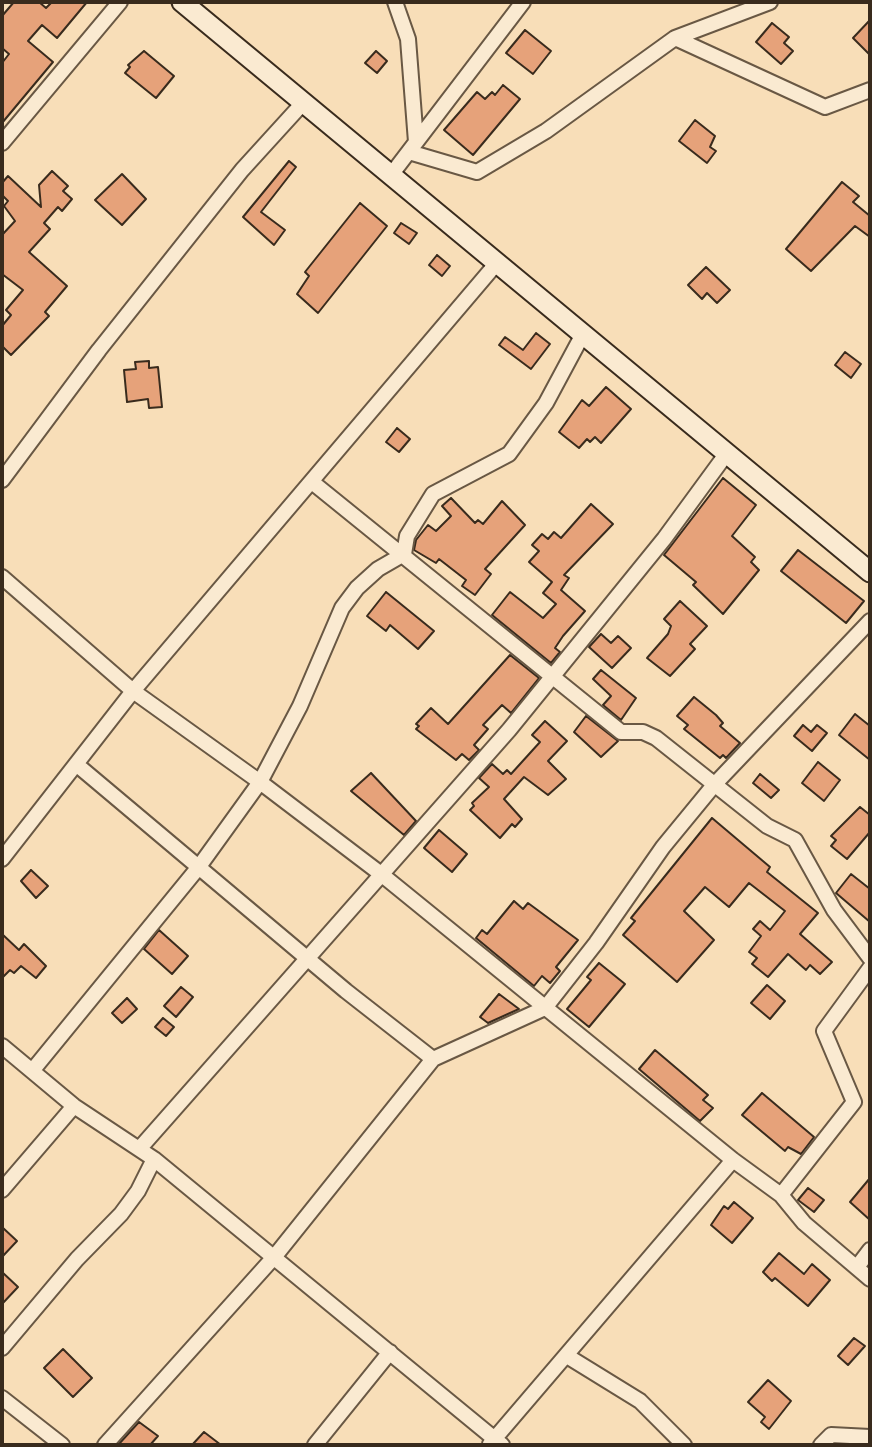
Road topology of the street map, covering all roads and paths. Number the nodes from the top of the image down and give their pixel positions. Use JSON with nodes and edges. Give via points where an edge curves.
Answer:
{"nodes":[{"id":1,"x":120,"y":2,"type":"edge"},
{"id":2,"x":182,"y":2,"type":"edge"},
{"id":3,"x":394,"y":2,"type":"edge"},
{"id":4,"x":523,"y":2,"type":"edge"},
{"id":5,"x":762,"y":3,"type":"edge"},
{"id":6,"x":675,"y":38,"type":"junction"},
{"id":7,"x":870,"y":90,"type":"edge"},
{"id":8,"x":303,"y":103,"type":"junction"},
{"id":9,"x":2,"y":143,"type":"edge"},
{"id":10,"x":413,"y":147,"type":"junction"},
{"id":11,"x":391,"y":176,"type":"junction"},
{"id":12,"x":496,"y":264,"type":"junction"},
{"id":13,"x":583,"y":334,"type":"junction"},
{"id":14,"x":727,"y":453,"type":"junction"},
{"id":15,"x":2,"y":480,"type":"edge"},
{"id":16,"x":312,"y":482,"type":"junction"},
{"id":17,"x":404,"y":554,"type":"junction"},
{"id":18,"x":870,"y":572,"type":"edge"},
{"id":19,"x":2,"y":577,"type":"edge"},
{"id":20,"x":870,"y":621,"type":"edge"},
{"id":21,"x":554,"y":676,"type":"junction"},
{"id":22,"x":134,"y":691,"type":"junction"},
{"id":23,"x":76,"y":764,"type":"junction"},
{"id":24,"x":260,"y":782,"type":"junction"},
{"id":25,"x":714,"y":785,"type":"junction"},
{"id":26,"x":2,"y":859,"type":"edge"},
{"id":27,"x":198,"y":868,"type":"junction"},
{"id":28,"x":380,"y":874,"type":"junction"},
{"id":29,"x":306,"y":958,"type":"junction"},
{"id":30,"x":870,"y":958,"type":"edge"},
{"id":31,"x":870,"y":968,"type":"edge"},
{"id":32,"x":545,"y":1008,"type":"junction"},
{"id":33,"x":2,"y":1046,"type":"edge"},
{"id":34,"x":433,"y":1059,"type":"junction"},
{"id":35,"x":32,"y":1071,"type":"junction"},
{"id":36,"x":74,"y":1106,"type":"junction"},
{"id":37,"x":141,"y":1148,"type":"junction"},
{"id":38,"x":155,"y":1159,"type":"junction"},
{"id":39,"x":733,"y":1160,"type":"junction"},
{"id":40,"x":2,"y":1189,"type":"edge"},
{"id":41,"x":781,"y":1195,"type":"junction"},
{"id":42,"x":870,"y":1250,"type":"edge"},
{"id":43,"x":275,"y":1256,"type":"junction"},
{"id":44,"x":856,"y":1267,"type":"junction"},
{"id":45,"x":870,"y":1279,"type":"edge"},
{"id":46,"x":2,"y":1348,"type":"edge"},
{"id":47,"x":390,"y":1352,"type":"junction"},
{"id":48,"x":567,"y":1356,"type":"junction"},
{"id":49,"x":2,"y":1398,"type":"edge"},
{"id":50,"x":870,"y":1437,"type":"edge"},
{"id":51,"x":495,"y":1443,"type":"edge"},
{"id":52,"x":62,"y":1445,"type":"edge"},
{"id":53,"x":106,"y":1445,"type":"edge"},
{"id":54,"x":315,"y":1445,"type":"edge"},
{"id":55,"x":684,"y":1445,"type":"edge"},
{"id":56,"x":821,"y":1445,"type":"edge"}],
"edges":[{"from":1,"to":9,"type":"street"},
{"from":2,"to":8,"type":"street"},
{"from":3,"to":10,"type":"street","via":[[408,39]]},
{"from":4,"to":10,"type":"street"},
{"from":5,"to":6,"type":"street"},
{"from":6,"to":7,"type":"street","via":[[825,107]]},
{"from":6,"to":10,"type":"street","via":[[546,131],[477,172]]},
{"from":8,"to":11,"type":"street"},
{"from":8,"to":15,"type":"street","via":[[225,191]]},
{"from":10,"to":11,"type":"street"},
{"from":11,"to":12,"type":"street"},
{"from":12,"to":13,"type":"street"},
{"from":12,"to":16,"type":"street"},
{"from":13,"to":14,"type":"street"},
{"from":13,"to":17,"type":"street","via":[[546,403],[509,454],[433,494],[407,536]]},
{"from":14,"to":18,"type":"street"},
{"from":14,"to":21,"type":"street"},
{"from":16,"to":17,"type":"street"},
{"from":16,"to":22,"type":"street"},
{"from":17,"to":21,"type":"street"},
{"from":17,"to":24,"type":"street","via":[[356,588],[342,608],[300,706]]},
{"from":19,"to":22,"type":"street"},
{"from":20,"to":25,"type":"street"},
{"from":21,"to":25,"type":"street","via":[[621,732],[643,732],[656,738]]},
{"from":21,"to":28,"type":"street"},
{"from":22,"to":23,"type":"street"},
{"from":22,"to":24,"type":"street"},
{"from":23,"to":26,"type":"street"},
{"from":23,"to":27,"type":"street"},
{"from":24,"to":27,"type":"street"},
{"from":24,"to":28,"type":"street"},
{"from":25,"to":30,"type":"street","via":[[768,826],[795,840],[834,910]]},
{"from":25,"to":32,"type":"street","via":[[663,846]]},
{"from":27,"to":29,"type":"street"},
{"from":27,"to":35,"type":"street"},
{"from":28,"to":29,"type":"street"},
{"from":28,"to":32,"type":"street"},
{"from":29,"to":34,"type":"street"},
{"from":29,"to":37,"type":"street"},
{"from":31,"to":41,"type":"street","via":[[824,1031],[854,1102]]},
{"from":32,"to":34,"type":"street"},
{"from":32,"to":39,"type":"street"},
{"from":33,"to":35,"type":"street"},
{"from":34,"to":43,"type":"street"},
{"from":35,"to":36,"type":"street"},
{"from":36,"to":37,"type":"street"},
{"from":36,"to":40,"type":"street"},
{"from":37,"to":38,"type":"street"},
{"from":38,"to":43,"type":"street"},
{"from":38,"to":46,"type":"street","via":[[121,1214]]},
{"from":39,"to":41,"type":"street"},
{"from":39,"to":48,"type":"street"},
{"from":41,"to":44,"type":"street","via":[[804,1223]]},
{"from":42,"to":44,"type":"street"},
{"from":43,"to":47,"type":"street"},
{"from":43,"to":53,"type":"street"},
{"from":44,"to":45,"type":"street"},
{"from":47,"to":51,"type":"street"},
{"from":47,"to":54,"type":"street"},
{"from":48,"to":51,"type":"street"},
{"from":48,"to":55,"type":"street","via":[[640,1401]]},
{"from":49,"to":52,"type":"street"},
{"from":50,"to":56,"type":"street","via":[[831,1435]]}]}
